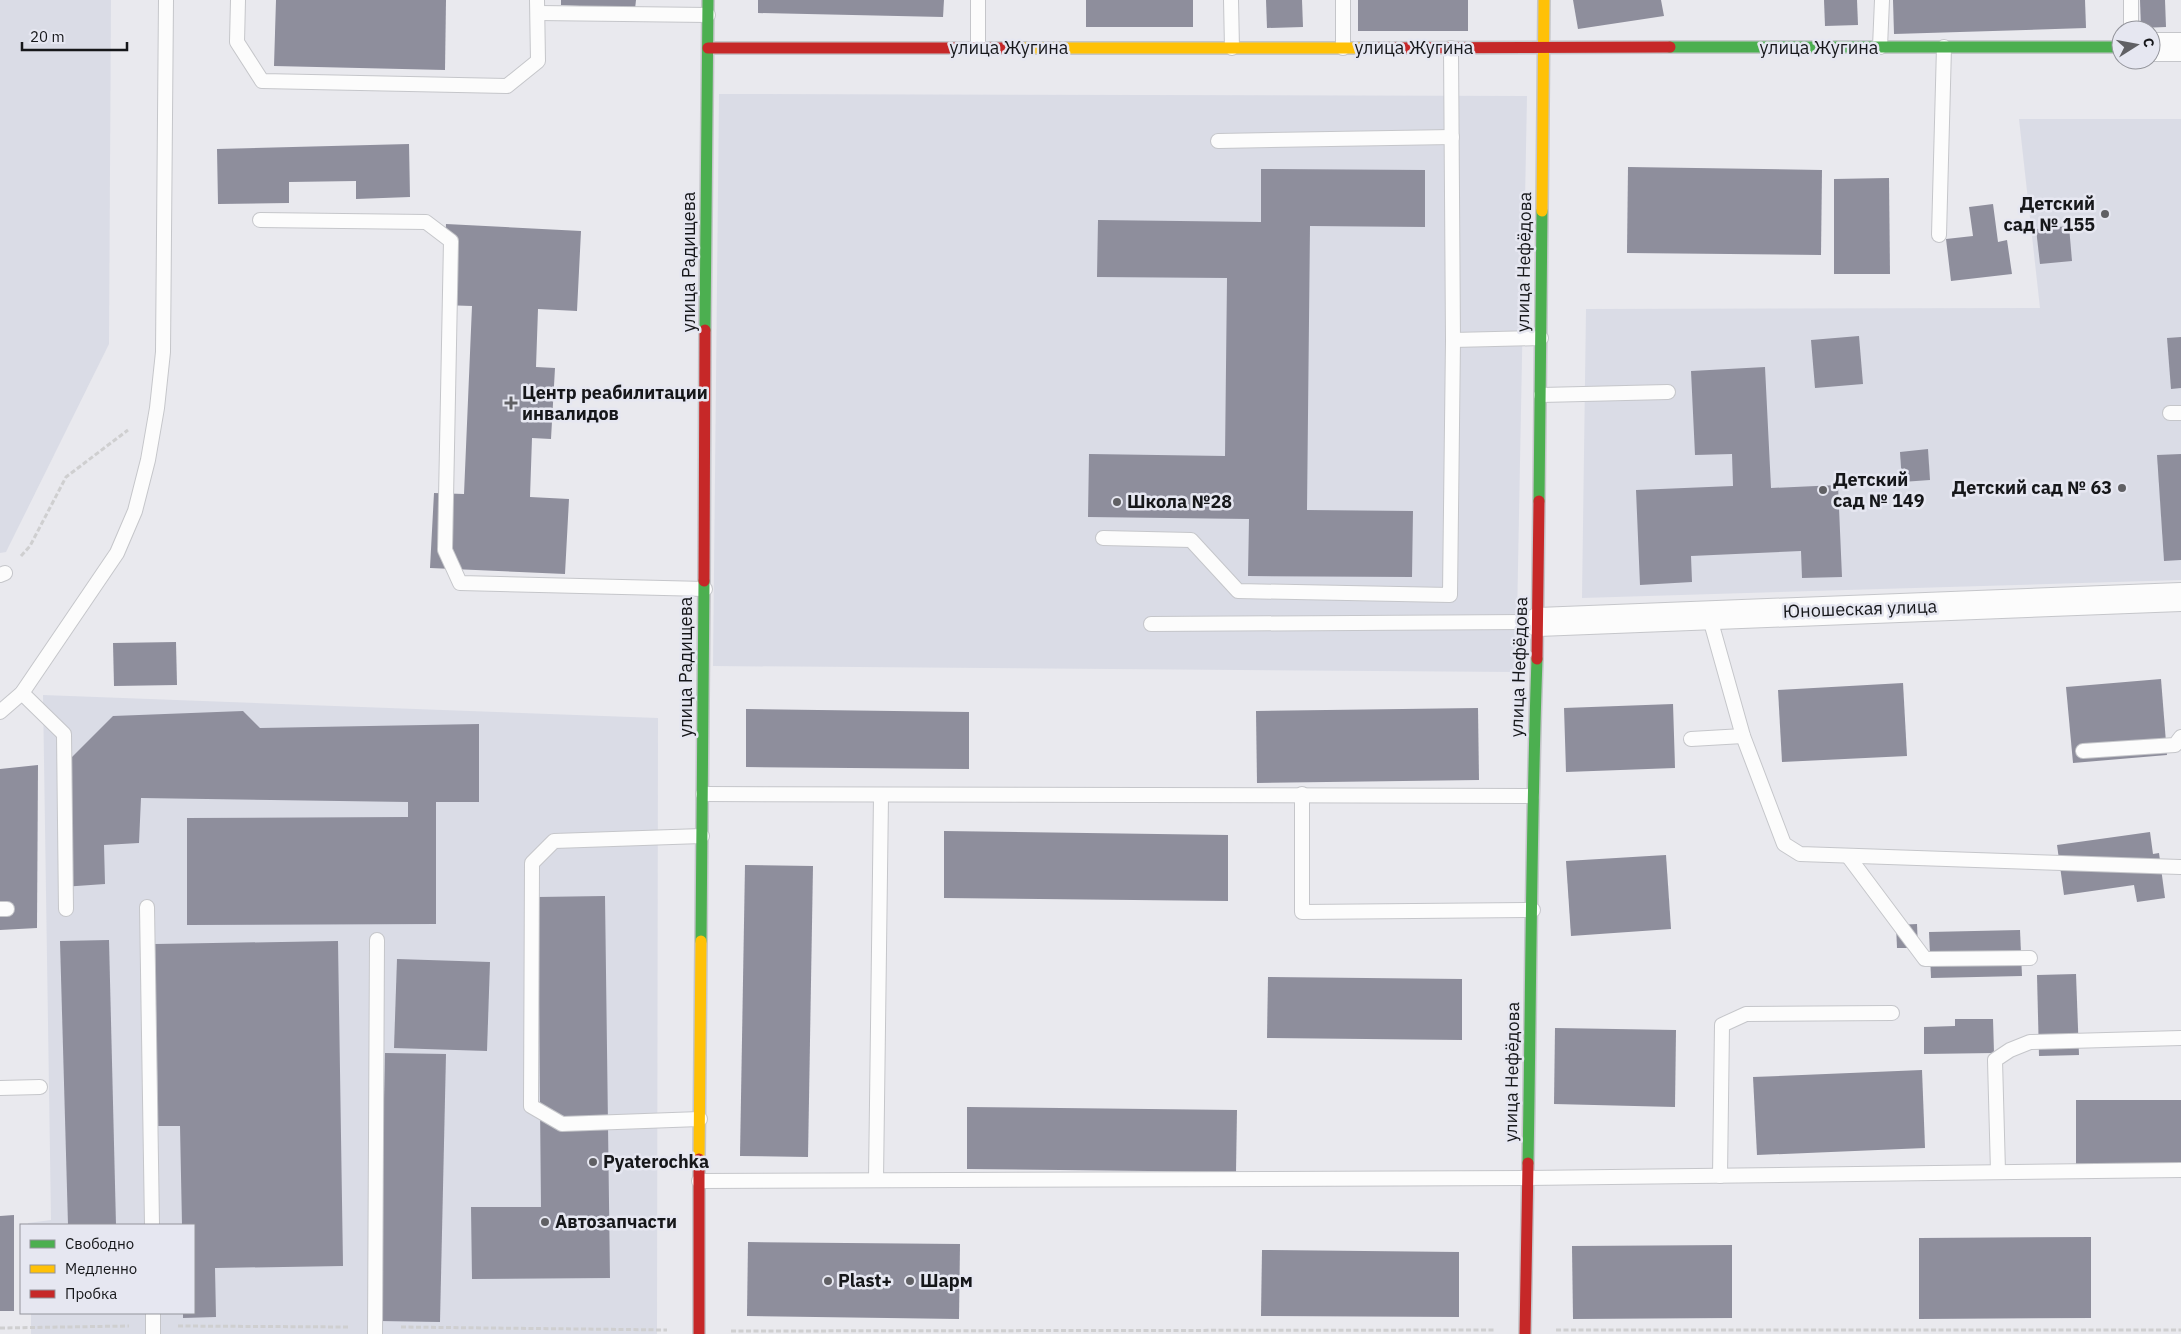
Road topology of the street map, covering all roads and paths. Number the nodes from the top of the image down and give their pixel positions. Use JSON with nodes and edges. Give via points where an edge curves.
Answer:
{"nodes":[{"id":1,"x":166,"y":0,"type":"edge"},
{"id":2,"x":238,"y":0,"type":"edge"},
{"id":3,"x":708,"y":0,"type":"edge"},
{"id":4,"x":978,"y":0,"type":"edge"},
{"id":5,"x":1231,"y":0,"type":"edge"},
{"id":6,"x":1342,"y":0,"type":"edge"},
{"id":7,"x":1544,"y":0,"type":"edge"},
{"id":8,"x":1882,"y":0,"type":"edge"},
{"id":9,"x":2130,"y":0,"type":"edge"},
{"id":10,"x":538,"y":6,"type":"edge"},
{"id":11,"x":708,"y":15,"type":"junction"},
{"id":12,"x":2131,"y":20,"type":"edge"},
{"id":13,"x":1880,"y":47,"type":"junction"},
{"id":14,"x":1944,"y":47,"type":"junction"},
{"id":15,"x":2161,"y":47,"type":"edge"},
{"id":16,"x":2181,"y":47,"type":"edge"},
{"id":17,"x":708,"y":48,"type":"junction"},
{"id":18,"x":978,"y":48,"type":"junction"},
{"id":19,"x":1232,"y":48,"type":"junction"},
{"id":20,"x":1343,"y":48,"type":"junction"},
{"id":21,"x":1451,"y":48,"type":"junction"},
{"id":22,"x":1544,"y":48,"type":"junction"},
{"id":23,"x":2111,"y":48,"type":"edge"},
{"id":24,"x":1452,"y":137,"type":"junction"},
{"id":25,"x":1218,"y":141,"type":"dead end"},
{"id":26,"x":260,"y":220,"type":"dead end"},
{"id":27,"x":1939,"y":235,"type":"dead end"},
{"id":28,"x":1541,"y":338,"type":"junction"},
{"id":29,"x":1453,"y":340,"type":"junction"},
{"id":30,"x":1668,"y":392,"type":"dead end"},
{"id":31,"x":1541,"y":396,"type":"junction"},
{"id":32,"x":157,"y":408,"type":"junction"},
{"id":33,"x":1103,"y":538,"type":"dead end"},
{"id":34,"x":2,"y":574,"type":"edge"},
{"id":35,"x":705,"y":589,"type":"junction"},
{"id":36,"x":2181,"y":597,"type":"edge"},
{"id":37,"x":1710,"y":615,"type":"junction"},
{"id":38,"x":1538,"y":622,"type":"junction"},
{"id":39,"x":1151,"y":624,"type":"dead end"},
{"id":40,"x":22,"y":693,"type":"junction"},
{"id":41,"x":0,"y":712,"type":"edge"},
{"id":42,"x":1743,"y":736,"type":"junction"},
{"id":43,"x":2181,"y":738,"type":"edge"},
{"id":44,"x":1691,"y":739,"type":"dead end"},
{"id":45,"x":2083,"y":751,"type":"dead end"},
{"id":46,"x":703,"y":794,"type":"junction"},
{"id":47,"x":1302,"y":794,"type":"junction"},
{"id":48,"x":881,"y":796,"type":"junction"},
{"id":49,"x":1532,"y":796,"type":"junction"},
{"id":50,"x":702,"y":836,"type":"junction"},
{"id":51,"x":1848,"y":856,"type":"junction"},
{"id":52,"x":2180,"y":867,"type":"edge"},
{"id":53,"x":147,"y":907,"type":"dead end"},
{"id":54,"x":66,"y":909,"type":"dead end"},
{"id":55,"x":1533,"y":910,"type":"junction"},
{"id":56,"x":377,"y":940,"type":"dead end"},
{"id":57,"x":2030,"y":958,"type":"dead end"},
{"id":58,"x":1892,"y":1013,"type":"dead end"},
{"id":59,"x":2181,"y":1038,"type":"edge"},
{"id":60,"x":40,"y":1087,"type":"dead end"},
{"id":61,"x":0,"y":1088,"type":"edge"},
{"id":62,"x":700,"y":1119,"type":"junction"},
{"id":63,"x":2181,"y":1170,"type":"edge"},
{"id":64,"x":1998,"y":1172,"type":"junction"},
{"id":65,"x":1720,"y":1176,"type":"junction"},
{"id":66,"x":1527,"y":1178,"type":"junction"},
{"id":67,"x":876,"y":1180,"type":"junction"},
{"id":68,"x":699,"y":1181,"type":"junction"},
{"id":69,"x":152,"y":1224,"type":"edge"},
{"id":70,"x":153,"y":1324,"type":"edge"},
{"id":71,"x":0,"y":1328,"type":"edge"},
{"id":72,"x":375,"y":1330,"type":"edge"},
{"id":73,"x":2181,"y":1330,"type":"edge"},
{"id":74,"x":699,"y":1332,"type":"edge"},
{"id":75,"x":764,"y":1332,"type":"edge"},
{"id":76,"x":1525,"y":1332,"type":"edge"}],
"edges":[{"from":1,"to":32,"type":"lane","via":[[163,352]]},
{"from":2,"to":10,"type":"lane","via":[[237,42],[262,81],[507,86],[538,61]]},
{"from":3,"to":11,"type":"street","name":"улица Радищева"},
{"from":4,"to":18,"type":"lane"},
{"from":5,"to":19,"type":"lane"},
{"from":6,"to":20,"type":"lane"},
{"from":7,"to":22,"type":"street","name":"улица Нефёдова"},
{"from":8,"to":13,"type":"lane"},
{"from":9,"to":12,"type":"lane"},
{"from":10,"to":11,"type":"lane"},
{"from":11,"to":17,"type":"street","name":"улица Радищева"},
{"from":13,"to":14,"type":"street","name":"улица Жугина"},
{"from":13,"to":22,"type":"street","name":"улица Жугина"},
{"from":14,"to":23,"type":"street","name":"улица Жугина"},
{"from":14,"to":27,"type":"lane"},
{"from":15,"to":16,"type":"street"},
{"from":17,"to":18,"type":"street","name":"улица Жугина"},
{"from":17,"to":35,"type":"street","name":"улица Радищева"},
{"from":18,"to":19,"type":"street","name":"улица Жугина"},
{"from":19,"to":20,"type":"street","name":"улица Жугина"},
{"from":20,"to":21,"type":"street","name":"улица Жугина"},
{"from":21,"to":22,"type":"street","name":"улица Жугина"},
{"from":21,"to":24,"type":"lane"},
{"from":22,"to":28,"type":"street","name":"улица Нефёдова"},
{"from":24,"to":25,"type":"lane"},
{"from":24,"to":29,"type":"lane"},
{"from":26,"to":35,"type":"lane","via":[[426,222],[451,241],[445,550],[460,583]]},
{"from":28,"to":29,"type":"lane"},
{"from":28,"to":31,"type":"street","name":"улица Нефёдова"},
{"from":29,"to":33,"type":"lane","via":[[1450,595],[1238,590],[1191,540]]},
{"from":30,"to":31,"type":"lane"},
{"from":31,"to":38,"type":"street","name":"улица Нефёдова"},
{"from":32,"to":34,"type":"path","via":[[66,477],[30,546]]},
{"from":32,"to":40,"type":"lane","via":[[135,511],[117,554]]},
{"from":35,"to":46,"type":"street","name":"улица Радищева"},
{"from":36,"to":37,"type":"street","name":"Юношеская улица"},
{"from":37,"to":38,"type":"street","name":"Юношеская улица"},
{"from":37,"to":42,"type":"lane"},
{"from":38,"to":39,"type":"lane"},
{"from":38,"to":49,"type":"street","name":"улица Нефёдова"},
{"from":40,"to":41,"type":"lane"},
{"from":40,"to":54,"type":"lane","via":[[64,734]]},
{"from":42,"to":44,"type":"lane"},
{"from":42,"to":51,"type":"lane","via":[[1784,844],[1800,854]]},
{"from":43,"to":45,"type":"lane","via":[[2175,745]]},
{"from":46,"to":48,"type":"lane"},
{"from":46,"to":50,"type":"street","name":"улица Радищева"},
{"from":47,"to":48,"type":"lane"},
{"from":47,"to":49,"type":"lane"},
{"from":47,"to":55,"type":"lane","via":[[1302,912]]},
{"from":48,"to":67,"type":"lane"},
{"from":49,"to":55,"type":"street","name":"улица Нефёдова"},
{"from":50,"to":62,"type":"street","name":"улица Радищева"},
{"from":50,"to":62,"type":"lane","via":[[554,841],[532,863],[531,1106],[562,1124]]},
{"from":51,"to":52,"type":"lane"},
{"from":51,"to":57,"type":"lane","via":[[1924,959]]},
{"from":53,"to":69,"type":"lane"},
{"from":55,"to":66,"type":"street","name":"улица Нефёдова"},
{"from":56,"to":72,"type":"lane"},
{"from":58,"to":65,"type":"lane","via":[[1746,1014],[1722,1025]]},
{"from":59,"to":64,"type":"lane","via":[[2030,1042],[1995,1060]]},
{"from":60,"to":61,"type":"lane"},
{"from":62,"to":68,"type":"street","name":"улица Радищева"},
{"from":63,"to":64,"type":"lane"},
{"from":64,"to":65,"type":"lane"},
{"from":65,"to":66,"type":"lane"},
{"from":66,"to":67,"type":"lane"},
{"from":66,"to":76,"type":"street","name":"улица Нефёдова"},
{"from":67,"to":68,"type":"lane"},
{"from":68,"to":74,"type":"street","name":"улица Радищева"},
{"from":70,"to":71,"type":"path"},
{"from":70,"to":72,"type":"path"},
{"from":72,"to":74,"type":"path"},
{"from":73,"to":76,"type":"path"},
{"from":74,"to":75,"type":"path"},
{"from":75,"to":76,"type":"path"}]}
